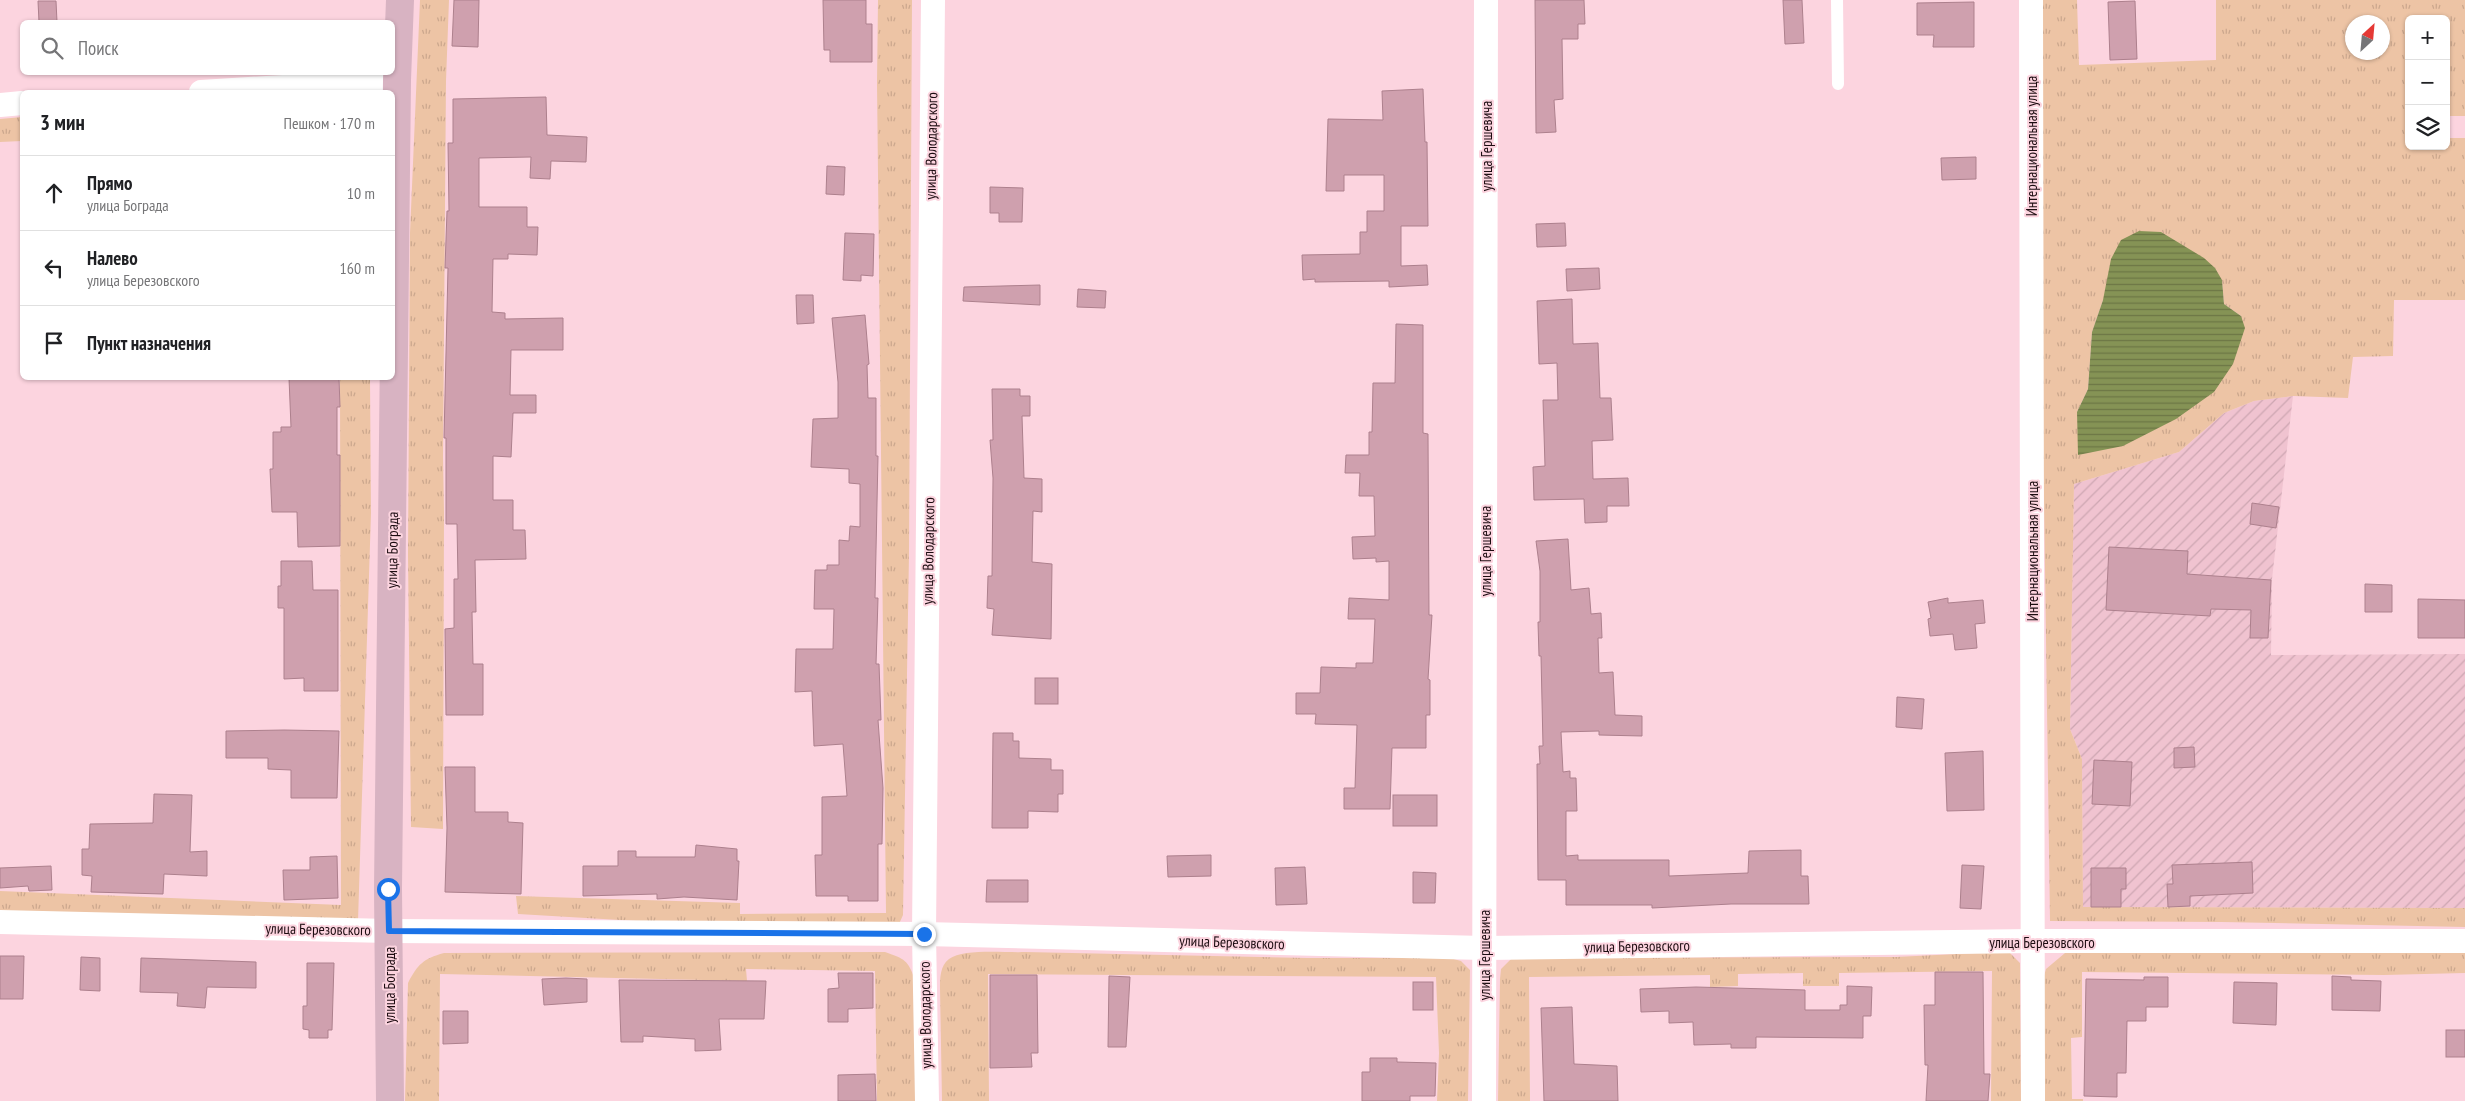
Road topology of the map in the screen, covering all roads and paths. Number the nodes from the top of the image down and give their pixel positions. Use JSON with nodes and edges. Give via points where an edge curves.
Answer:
{"nodes":[{"id":1,"x":400,"y":0,"type":"edge"},
{"id":2,"x":933,"y":0,"type":"edge"},
{"id":3,"x":1486,"y":0,"type":"edge"},
{"id":4,"x":1837,"y":0,"type":"edge"},
{"id":5,"x":2031,"y":0,"type":"edge"},
{"id":6,"x":397,"y":80,"type":"junction"},
{"id":7,"x":1838,"y":84,"type":"dead end"},
{"id":8,"x":234,"y":90,"type":"edge"},
{"id":9,"x":20,"y":103,"type":"edge"},
{"id":10,"x":0,"y":105,"type":"edge"},
{"id":11,"x":395,"y":293,"type":"edge"},
{"id":12,"x":394,"y":380,"type":"edge"},
{"id":13,"x":0,"y":922,"type":"edge"},
{"id":14,"x":389,"y":931,"type":"junction"},
{"id":15,"x":924,"y":934,"type":"junction"},
{"id":16,"x":2465,"y":941,"type":"edge"},
{"id":17,"x":2032,"y":942,"type":"junction"},
{"id":18,"x":1484,"y":948,"type":"junction"},
{"id":19,"x":390,"y":1101,"type":"edge"},
{"id":20,"x":926,"y":1101,"type":"edge"},
{"id":21,"x":1484,"y":1101,"type":"edge"},
{"id":22,"x":2033,"y":1101,"type":"edge"}],
"edges":[{"from":1,"to":6,"type":"street","name":"улица Бограда"},
{"from":2,"to":15,"type":"street","name":"улица Володарского"},
{"from":3,"to":18,"type":"street","name":"улица Гершевича"},
{"from":4,"to":7,"type":"lane"},
{"from":5,"to":17,"type":"street","name":"Интернациональная улица"},
{"from":6,"to":8,"type":"street"},
{"from":6,"to":11,"type":"street","name":"улица Бограда"},
{"from":9,"to":10,"type":"street"},
{"from":12,"to":14,"type":"street","name":"улица Бограда"},
{"from":13,"to":14,"type":"street","name":"улица Березовского"},
{"from":14,"to":15,"type":"street","name":"улица Березовского"},
{"from":14,"to":19,"type":"street","name":"улица Бограда"},
{"from":15,"to":18,"type":"street","name":"улица Березовского"},
{"from":15,"to":20,"type":"street","name":"улица Володарского"},
{"from":16,"to":17,"type":"street","name":"улица Березовского"},
{"from":17,"to":18,"type":"street","name":"улица Березовского"},
{"from":17,"to":22,"type":"street","name":"Интернациональная улица"},
{"from":18,"to":21,"type":"street","name":"улица Гершевича"}]}
